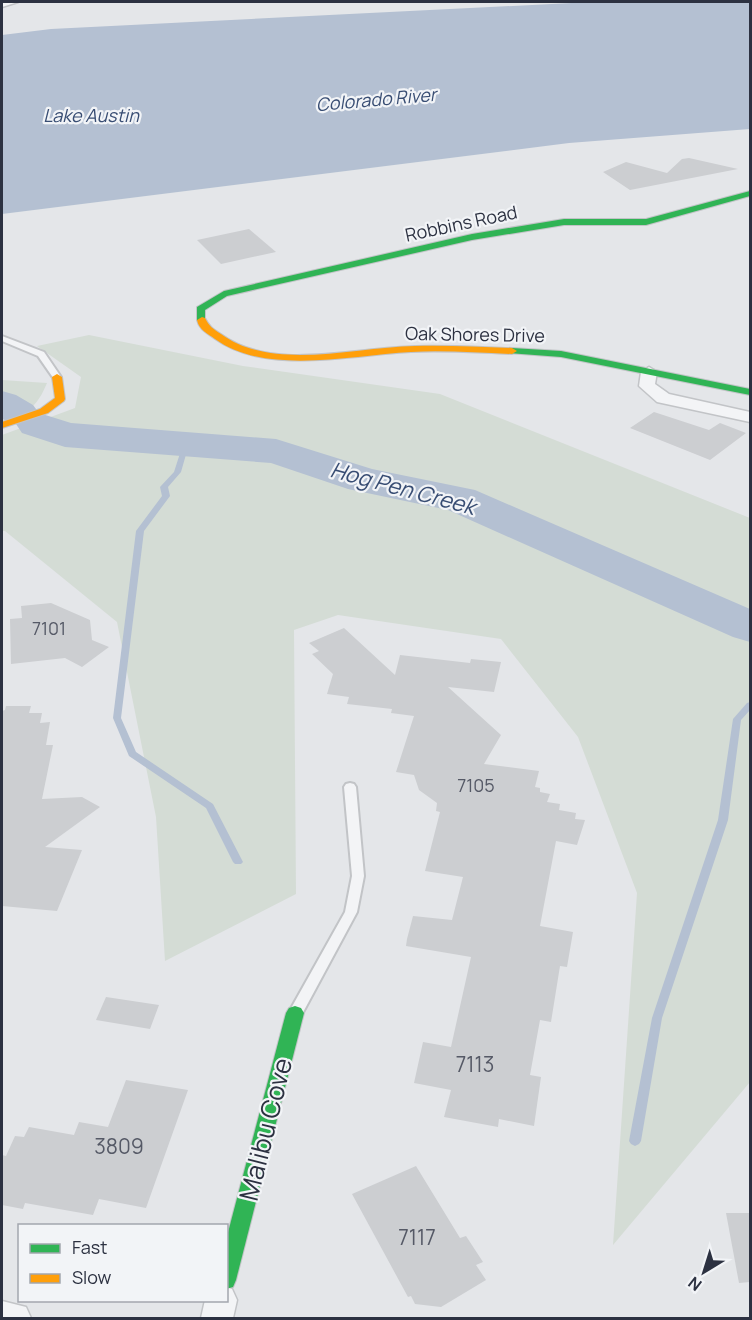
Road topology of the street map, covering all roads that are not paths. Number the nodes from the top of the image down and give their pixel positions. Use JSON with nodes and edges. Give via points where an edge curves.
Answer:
{"nodes":[{"id":1,"x":13,"y":2,"type":"edge"},
{"id":2,"x":2,"y":4,"type":"edge"},
{"id":3,"x":750,"y":194,"type":"edge"},
{"id":4,"x":203,"y":326,"type":"joint"},
{"id":5,"x":2,"y":338,"type":"edge"},
{"id":6,"x":649,"y":372,"type":"junction"},
{"id":7,"x":57,"y":377,"type":"joint"},
{"id":8,"x":750,"y":392,"type":"edge"},
{"id":9,"x":750,"y":417,"type":"edge"},
{"id":10,"x":2,"y":425,"type":"edge"},
{"id":11,"x":350,"y":788,"type":"dead end"},
{"id":12,"x":295,"y":1013,"type":"joint"},
{"id":13,"x":228,"y":1272,"type":"edge"},
{"id":14,"x":221,"y":1302,"type":"edge"},
{"id":15,"x":2,"y":1316,"type":"edge"},
{"id":16,"x":15,"y":1318,"type":"edge"},
{"id":17,"x":217,"y":1318,"type":"edge"}],
"edges":[{"from":1,"to":2,"type":"street"},
{"from":3,"to":4,"type":"street","name":"Robbins Road","via":[[646,222],[564,222],[472,237],[224,294],[200,309]]},
{"from":4,"to":6,"type":"street","name":"Oak Shores Drive","via":[[228,344],[265,356],[487,349],[561,354]]},
{"from":5,"to":7,"type":"lane","via":[[41,354]]},
{"from":6,"to":8,"type":"street","name":"Oak Shores Drive"},
{"from":6,"to":9,"type":"street","via":[[646,386],[663,398]]},
{"from":7,"to":10,"type":"street","via":[[60,399],[44,411]]},
{"from":11,"to":12,"type":"lane","via":[[358,876],[351,912]]},
{"from":12,"to":13,"type":"street","name":"Malibu Cove"},
{"from":14,"to":17,"type":"street"},
{"from":15,"to":16,"type":"street"}]}
